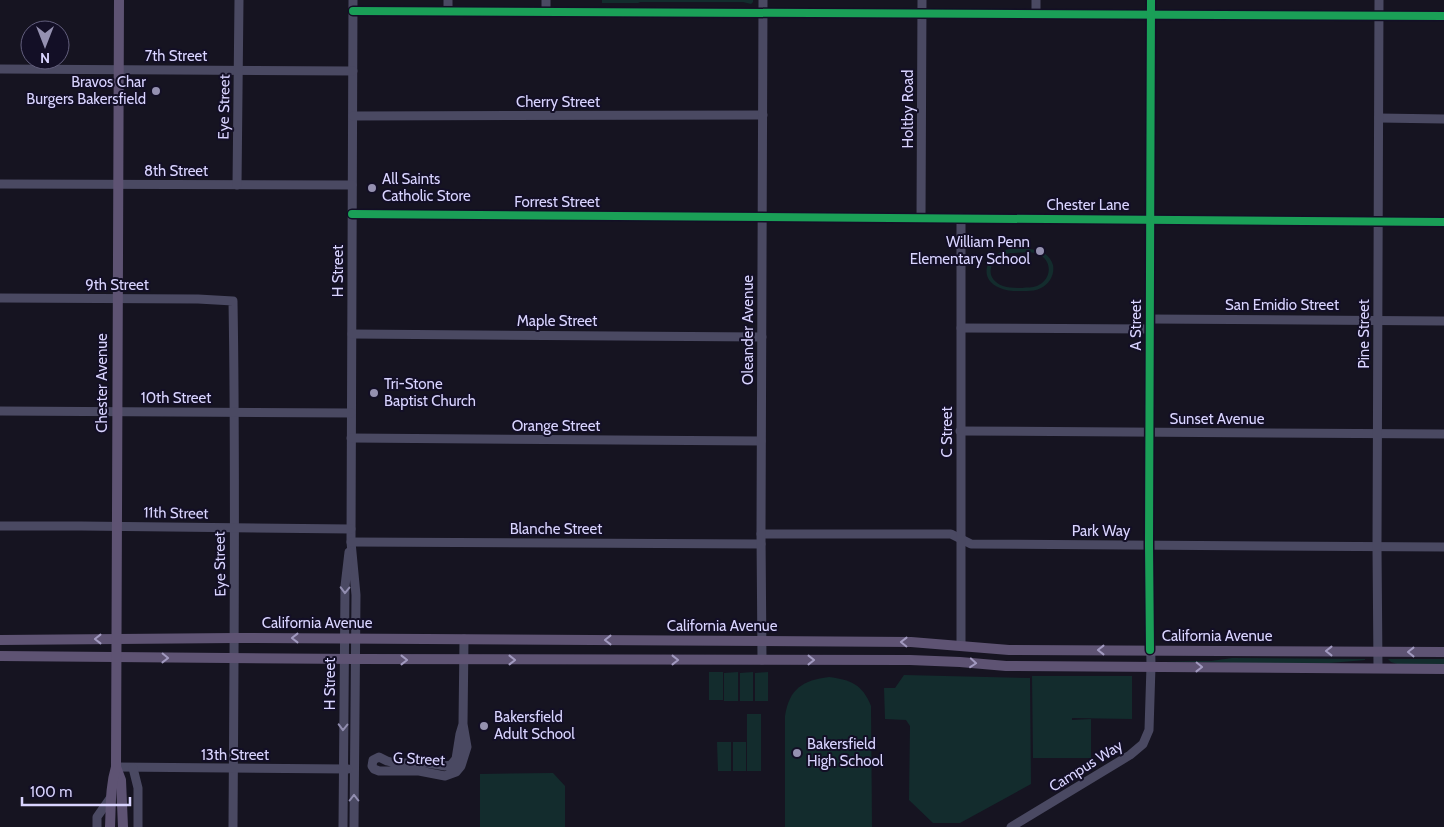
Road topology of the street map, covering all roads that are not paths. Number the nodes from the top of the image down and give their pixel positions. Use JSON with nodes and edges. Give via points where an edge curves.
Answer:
{"nodes":[{"id":1,"x":119,"y":0,"type":"edge"},
{"id":2,"x":239,"y":0,"type":"edge"},
{"id":3,"x":353,"y":0,"type":"edge"},
{"id":4,"x":448,"y":0,"type":"edge"},
{"id":5,"x":546,"y":0,"type":"edge"},
{"id":6,"x":763,"y":0,"type":"edge"},
{"id":7,"x":922,"y":0,"type":"edge"},
{"id":8,"x":1036,"y":0,"type":"edge"},
{"id":9,"x":1151,"y":0,"type":"edge"},
{"id":10,"x":1379,"y":0,"type":"edge"},
{"id":11,"x":353,"y":11,"type":"junction"},
{"id":12,"x":448,"y":11,"type":"junction"},
{"id":13,"x":546,"y":12,"type":"junction"},
{"id":14,"x":763,"y":13,"type":"junction"},
{"id":15,"x":922,"y":14,"type":"junction"},
{"id":16,"x":1036,"y":14,"type":"junction"},
{"id":17,"x":1151,"y":15,"type":"junction"},
{"id":18,"x":1379,"y":16,"type":"junction"},
{"id":19,"x":1444,"y":16,"type":"edge"},
{"id":20,"x":0,"y":69,"type":"edge"},
{"id":21,"x":119,"y":70,"type":"junction"},
{"id":22,"x":238,"y":70,"type":"junction"},
{"id":23,"x":353,"y":71,"type":"junction"},
{"id":24,"x":763,"y":115,"type":"junction"},
{"id":25,"x":353,"y":116,"type":"junction"},
{"id":26,"x":1379,"y":118,"type":"junction"},
{"id":27,"x":1444,"y":118,"type":"edge"},
{"id":28,"x":0,"y":184,"type":"edge"},
{"id":29,"x":118,"y":184,"type":"junction"},
{"id":30,"x":237,"y":185,"type":"junction"},
{"id":31,"x":352,"y":185,"type":"junction"},
{"id":32,"x":352,"y":214,"type":"junction"},
{"id":33,"x":762,"y":217,"type":"junction"},
{"id":34,"x":921,"y":218,"type":"junction"},
{"id":35,"x":961,"y":218,"type":"junction"},
{"id":36,"x":1150,"y":220,"type":"junction"},
{"id":37,"x":1378,"y":221,"type":"junction"},
{"id":38,"x":1444,"y":222,"type":"edge"},
{"id":39,"x":0,"y":298,"type":"edge"},
{"id":40,"x":118,"y":299,"type":"junction"},
{"id":41,"x":233,"y":300,"type":"joint"},
{"id":42,"x":1150,"y":318,"type":"junction"},
{"id":43,"x":1378,"y":320,"type":"junction"},
{"id":44,"x":1444,"y":321,"type":"edge"},
{"id":45,"x":961,"y":328,"type":"junction"},
{"id":46,"x":1150,"y":329,"type":"junction"},
{"id":47,"x":352,"y":334,"type":"junction"},
{"id":48,"x":762,"y":336,"type":"junction"},
{"id":49,"x":0,"y":411,"type":"edge"},
{"id":50,"x":117,"y":412,"type":"junction"},
{"id":51,"x":235,"y":412,"type":"junction"},
{"id":52,"x":351,"y":413,"type":"junction"},
{"id":53,"x":960,"y":431,"type":"junction"},
{"id":54,"x":1149,"y":432,"type":"junction"},
{"id":55,"x":1377,"y":434,"type":"junction"},
{"id":56,"x":1444,"y":434,"type":"edge"},
{"id":57,"x":351,"y":438,"type":"junction"},
{"id":58,"x":761,"y":441,"type":"junction"},
{"id":59,"x":0,"y":526,"type":"edge"},
{"id":60,"x":117,"y":526,"type":"junction"},
{"id":61,"x":234,"y":528,"type":"junction"},
{"id":62,"x":351,"y":529,"type":"junction"},
{"id":63,"x":761,"y":534,"type":"junction"},
{"id":64,"x":961,"y":539,"type":"junction"},
{"id":65,"x":351,"y":542,"type":"junction"},
{"id":66,"x":761,"y":544,"type":"junction"},
{"id":67,"x":1149,"y":545,"type":"junction"},
{"id":68,"x":1377,"y":547,"type":"junction"},
{"id":69,"x":1444,"y":548,"type":"edge"},
{"id":70,"x":235,"y":638,"type":"junction"},
{"id":71,"x":117,"y":639,"type":"junction"},
{"id":72,"x":344,"y":639,"type":"junction"},
{"id":73,"x":356,"y":639,"type":"junction"},
{"id":74,"x":464,"y":639,"type":"junction"},
{"id":75,"x":0,"y":640,"type":"edge"},
{"id":76,"x":762,"y":641,"type":"junction"},
{"id":77,"x":961,"y":645,"type":"junction"},
{"id":78,"x":1150,"y":650,"type":"junction"},
{"id":79,"x":1378,"y":652,"type":"junction"},
{"id":80,"x":1444,"y":652,"type":"edge"},
{"id":81,"x":0,"y":656,"type":"edge"},
{"id":82,"x":116,"y":657,"type":"junction"},
{"id":83,"x":234,"y":658,"type":"junction"},
{"id":84,"x":344,"y":659,"type":"junction"},
{"id":85,"x":355,"y":660,"type":"junction"},
{"id":86,"x":464,"y":660,"type":"junction"},
{"id":87,"x":762,"y":660,"type":"junction"},
{"id":88,"x":1151,"y":666,"type":"junction"},
{"id":89,"x":1378,"y":668,"type":"junction"},
{"id":90,"x":1444,"y":669,"type":"edge"},
{"id":91,"x":463,"y":724,"type":"junction"},
{"id":92,"x":116,"y":767,"type":"junction"},
{"id":93,"x":133,"y":768,"type":"junction"},
{"id":94,"x":233,"y":768,"type":"junction"},
{"id":95,"x":343,"y":769,"type":"junction"},
{"id":96,"x":354,"y":769,"type":"junction"},
{"id":97,"x":110,"y":797,"type":"junction"},
{"id":98,"x":97,"y":827,"type":"edge"},
{"id":99,"x":110,"y":827,"type":"edge"},
{"id":100,"x":123,"y":827,"type":"edge"},
{"id":101,"x":138,"y":827,"type":"edge"},
{"id":102,"x":232,"y":827,"type":"edge"},
{"id":103,"x":343,"y":827,"type":"edge"},
{"id":104,"x":354,"y":827,"type":"edge"},
{"id":105,"x":1011,"y":827,"type":"edge"}],
"edges":[{"from":1,"to":21,"type":"main road","name":"Chester Avenue"},
{"from":2,"to":22,"type":"street","name":"Eye Street"},
{"from":3,"to":11,"type":"street","name":"H Street"},
{"from":4,"to":12,"type":"street"},
{"from":5,"to":13,"type":"street"},
{"from":6,"to":14,"type":"street","name":"Oleander Avenue"},
{"from":7,"to":15,"type":"street","name":"Holtby Road"},
{"from":8,"to":16,"type":"street"},
{"from":9,"to":17,"type":"street","name":"A Street"},
{"from":10,"to":18,"type":"street","name":"Pine Street"},
{"from":11,"to":12,"type":"street"},
{"from":11,"to":23,"type":"street","name":"H Street"},
{"from":12,"to":13,"type":"street"},
{"from":13,"to":14,"type":"street"},
{"from":14,"to":15,"type":"street"},
{"from":14,"to":24,"type":"street","name":"Oleander Avenue"},
{"from":15,"to":16,"type":"street"},
{"from":15,"to":34,"type":"street","name":"Holtby Road"},
{"from":16,"to":17,"type":"street"},
{"from":17,"to":18,"type":"street"},
{"from":17,"to":36,"type":"street","name":"A Street"},
{"from":18,"to":19,"type":"street"},
{"from":18,"to":26,"type":"street","name":"Pine Street"},
{"from":20,"to":21,"type":"street","name":"7th Street"},
{"from":21,"to":22,"type":"street","name":"7th Street"},
{"from":21,"to":29,"type":"main road","name":"Chester Avenue"},
{"from":22,"to":23,"type":"street","name":"7th Street"},
{"from":22,"to":30,"type":"street","name":"Eye Street"},
{"from":23,"to":25,"type":"street","name":"H Street"},
{"from":24,"to":25,"type":"street","name":"Cherry Street"},
{"from":24,"to":33,"type":"street","name":"Oleander Avenue"},
{"from":25,"to":31,"type":"street","name":"H Street"},
{"from":26,"to":27,"type":"street"},
{"from":26,"to":37,"type":"street","name":"Pine Street"},
{"from":28,"to":29,"type":"street","name":"8th Street"},
{"from":29,"to":30,"type":"street","name":"8th Street"},
{"from":29,"to":40,"type":"main road","name":"Chester Avenue"},
{"from":30,"to":31,"type":"street","name":"8th Street"},
{"from":31,"to":32,"type":"street","name":"H Street"},
{"from":32,"to":33,"type":"street","name":"Forrest Street"},
{"from":32,"to":47,"type":"street","name":"H Street"},
{"from":33,"to":34,"type":"street","name":"Chester Lane"},
{"from":33,"to":48,"type":"street","name":"Oleander Avenue"},
{"from":34,"to":35,"type":"street","name":"Chester Lane"},
{"from":35,"to":36,"type":"street","name":"Chester Lane"},
{"from":35,"to":45,"type":"street","name":"C Street"},
{"from":36,"to":37,"type":"street","name":"Chester Lane"},
{"from":36,"to":42,"type":"street","name":"A Street"},
{"from":37,"to":38,"type":"street","name":"Chester Lane"},
{"from":37,"to":43,"type":"street","name":"Pine Street"},
{"from":39,"to":40,"type":"street","name":"9th Street"},
{"from":40,"to":41,"type":"street","name":"9th Street"},
{"from":40,"to":50,"type":"main road","name":"Chester Avenue"},
{"from":41,"to":51,"type":"street","name":"Eye Street"},
{"from":42,"to":43,"type":"street","name":"San Emidio Street"},
{"from":42,"to":46,"type":"street","name":"A Street"},
{"from":43,"to":44,"type":"street","name":"San Emidio Street"},
{"from":43,"to":55,"type":"street","name":"Pine Street"},
{"from":45,"to":46,"type":"street"},
{"from":45,"to":53,"type":"street","name":"C Street"},
{"from":46,"to":54,"type":"street","name":"A Street"},
{"from":47,"to":48,"type":"street","name":"Maple Street"},
{"from":47,"to":52,"type":"street","name":"H Street"},
{"from":48,"to":58,"type":"street","name":"Oleander Avenue"},
{"from":49,"to":50,"type":"street","name":"10th Street"},
{"from":50,"to":51,"type":"street","name":"10th Street"},
{"from":50,"to":60,"type":"main road","name":"Chester Avenue"},
{"from":51,"to":52,"type":"street","name":"10th Street"},
{"from":51,"to":61,"type":"street","name":"Eye Street"},
{"from":52,"to":57,"type":"street","name":"H Street"},
{"from":53,"to":54,"type":"street","name":"Sunset Avenue"},
{"from":53,"to":64,"type":"street","name":"C Street"},
{"from":54,"to":55,"type":"street","name":"Sunset Avenue"},
{"from":54,"to":67,"type":"street","name":"A Street"},
{"from":55,"to":56,"type":"street","name":"Sunset Avenue"},
{"from":55,"to":68,"type":"street","name":"Pine Street"},
{"from":57,"to":58,"type":"street","name":"Orange Street"},
{"from":57,"to":62,"type":"street","name":"H Street"},
{"from":58,"to":63,"type":"street","name":"Oleander Avenue"},
{"from":59,"to":60,"type":"street","name":"11th Street"},
{"from":60,"to":61,"type":"street","name":"11th Street"},
{"from":60,"to":71,"type":"main road","name":"Chester Avenue"},
{"from":61,"to":62,"type":"street","name":"11th Street"},
{"from":61,"to":70,"type":"street","name":"Eye Street"},
{"from":62,"to":65,"type":"street","name":"H Street"},
{"from":63,"to":64,"type":"street","name":"Park Way","via":[[951,534]]},
{"from":63,"to":66,"type":"street","name":"Oleander Avenue"},
{"from":64,"to":67,"type":"street","name":"Park Way","via":[[971,544]]},
{"from":64,"to":77,"type":"street","name":"C Street"},
{"from":65,"to":66,"type":"street","name":"Blanche Street"},
{"from":65,"to":72,"type":"street","name":"H Street","one_way":true,"via":[[345,575]]},
{"from":65,"to":73,"type":"street","name":"H Street"},
{"from":66,"to":76,"type":"street","name":"Oleander Avenue"},
{"from":67,"to":68,"type":"street","name":"Park Way"},
{"from":67,"to":78,"type":"street","name":"A Street"},
{"from":68,"to":69,"type":"street","name":"Park Way"},
{"from":68,"to":79,"type":"street","name":"Pine Street"},
{"from":70,"to":71,"type":"main road","name":"California Avenue"},
{"from":72,"to":70,"type":"main road","name":"California Avenue","one_way":true},
{"from":70,"to":83,"type":"street","name":"Eye Street"},
{"from":71,"to":75,"type":"main road","name":"California Avenue","one_way":true},
{"from":71,"to":82,"type":"main road","name":"Chester Avenue"},
{"from":72,"to":73,"type":"main road","name":"California Avenue"},
{"from":72,"to":84,"type":"street","name":"H Street"},
{"from":73,"to":74,"type":"main road","name":"California Avenue"},
{"from":73,"to":85,"type":"street","name":"H Street"},
{"from":76,"to":74,"type":"main road","name":"California Avenue","one_way":true},
{"from":74,"to":86,"type":"street","name":"G Street"},
{"from":77,"to":76,"type":"main road","name":"California Avenue","one_way":true},
{"from":76,"to":87,"type":"street","name":"Oleander Avenue"},
{"from":78,"to":77,"type":"main road","name":"California Avenue","one_way":true,"via":[[1009,650]]},
{"from":79,"to":78,"type":"main road","name":"California Avenue","one_way":true},
{"from":78,"to":88,"type":"street","name":"Campus Way"},
{"from":80,"to":79,"type":"main road","name":"California Avenue","one_way":true},
{"from":79,"to":89,"type":"street","name":"Pine Street"},
{"from":81,"to":82,"type":"main road","name":"California Avenue"},
{"from":82,"to":83,"type":"main road","name":"California Avenue","one_way":true},
{"from":82,"to":92,"type":"main road","name":"Chester Avenue"},
{"from":83,"to":84,"type":"main road","name":"California Avenue"},
{"from":83,"to":94,"type":"street","name":"Eye Street"},
{"from":84,"to":85,"type":"main road","name":"California Avenue"},
{"from":84,"to":95,"type":"street","name":"H Street","one_way":true},
{"from":85,"to":86,"type":"main road","name":"California Avenue","one_way":true},
{"from":85,"to":96,"type":"street","name":"H Street"},
{"from":86,"to":87,"type":"main road","name":"California Avenue","one_way":true},
{"from":86,"to":91,"type":"street","name":"G Street"},
{"from":87,"to":88,"type":"main road","name":"California Avenue","one_way":true},
{"from":88,"to":89,"type":"main road","name":"California Avenue","one_way":true},
{"from":88,"to":105,"type":"street","name":"Campus Way","via":[[1149,730],[1143,744],[1108,770]]},
{"from":89,"to":90,"type":"main road","name":"California Avenue"},
{"from":91,"to":91,"type":"street","name":"G Street","via":[[456,760],[451,765],[395,763],[379,757],[372,760],[372,766],[379,771],[452,775],[461,766],[466,752]]},
{"from":92,"to":93,"type":"street","name":"13th Street"},
{"from":92,"to":97,"type":"main road","name":"Chester Avenue"},
{"from":92,"to":100,"type":"main road","name":"Chester Avenue","via":[[121,780]]},
{"from":93,"to":94,"type":"street","name":"13th Street"},
{"from":93,"to":101,"type":"street","via":[[138,788]]},
{"from":94,"to":95,"type":"street","name":"13th Street"},
{"from":94,"to":102,"type":"street","name":"Eye Street"},
{"from":95,"to":96,"type":"street","name":"13th Street"},
{"from":95,"to":103,"type":"street","name":"H Street"},
{"from":104,"to":96,"type":"street","name":"H Street","one_way":true},
{"from":97,"to":98,"type":"street","via":[[97,816]]},
{"from":97,"to":99,"type":"main road","name":"Chester Avenue"}]}
